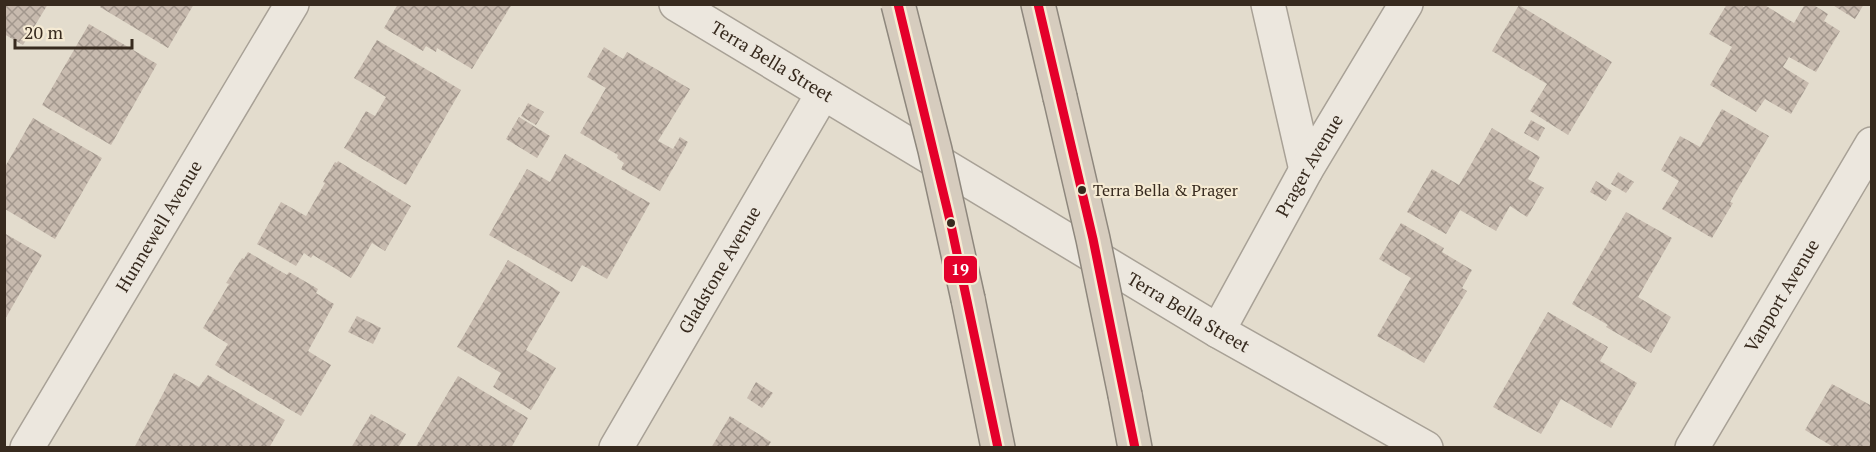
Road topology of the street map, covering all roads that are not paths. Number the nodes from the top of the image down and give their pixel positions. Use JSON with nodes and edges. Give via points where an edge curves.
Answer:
{"nodes":[{"id":1,"x":292,"y":4,"type":"edge"},
{"id":2,"x":676,"y":4,"type":"edge"},
{"id":3,"x":898,"y":4,"type":"edge"},
{"id":4,"x":1038,"y":4,"type":"edge"},
{"id":5,"x":1268,"y":4,"type":"edge"},
{"id":6,"x":1406,"y":4,"type":"edge"},
{"id":7,"x":823,"y":93,"type":"junction"},
{"id":8,"x":1872,"y":144,"type":"edge"},
{"id":9,"x":1306,"y":170,"type":"junction"},
{"id":10,"x":1218,"y":331,"type":"junction"},
{"id":11,"x":27,"y":447,"type":"edge"},
{"id":12,"x":616,"y":447,"type":"edge"},
{"id":13,"x":998,"y":447,"type":"edge"},
{"id":14,"x":1135,"y":447,"type":"edge"},
{"id":15,"x":1426,"y":447,"type":"edge"},
{"id":16,"x":1692,"y":447,"type":"edge"}],
"edges":[{"from":1,"to":11,"type":"street","name":"Hunnewell Avenue"},
{"from":2,"to":7,"type":"street","name":"Terra Bella Street"},
{"from":3,"to":13,"type":"highway","bridge":true,"via":[[935,150]]},
{"from":4,"to":14,"type":"highway","bridge":true,"via":[[1094,239]]},
{"from":5,"to":9,"type":"street"},
{"from":6,"to":9,"type":"street","name":"Prager Avenue"},
{"from":7,"to":10,"type":"street","name":"Terra Bella Street"},
{"from":7,"to":12,"type":"street","name":"Gladstone Avenue"},
{"from":8,"to":16,"type":"street","name":"Vanport Avenue"},
{"from":9,"to":10,"type":"street","name":"Prager Avenue"},
{"from":10,"to":15,"type":"street","name":"Terra Bella Street"}]}
